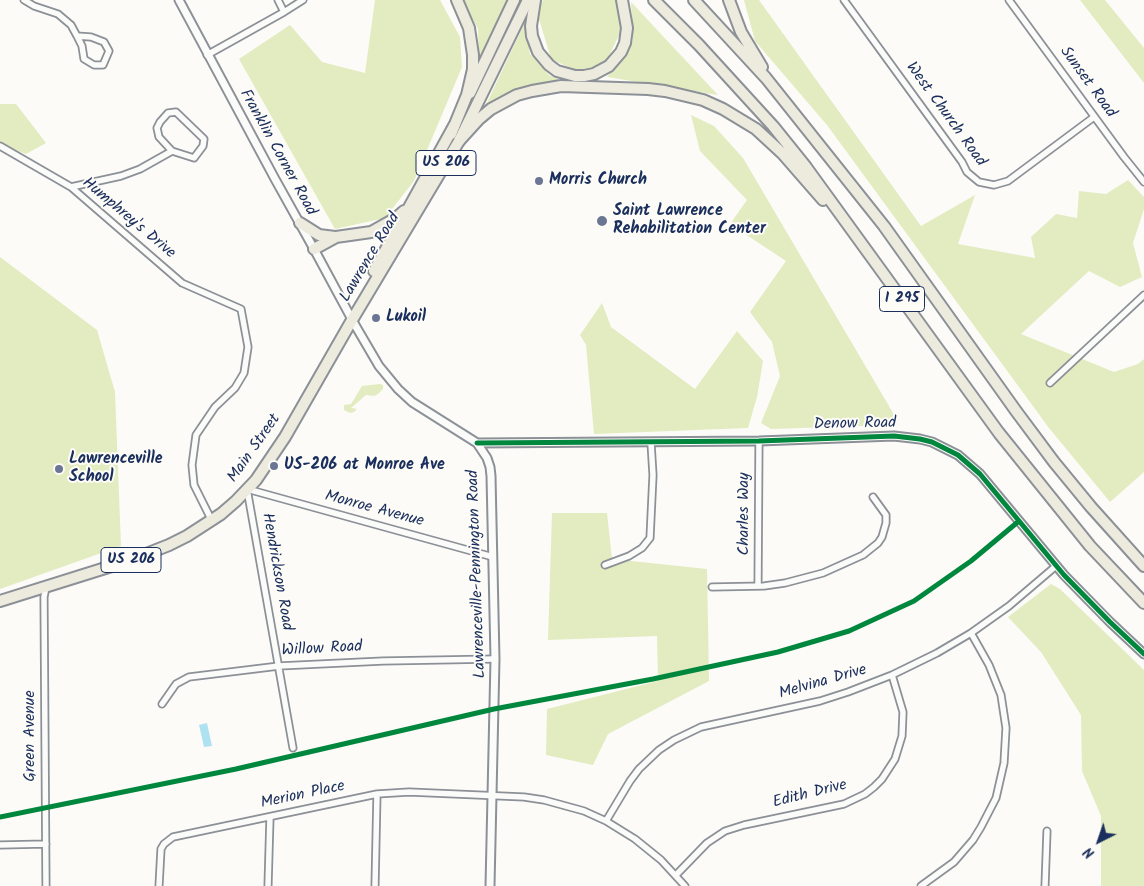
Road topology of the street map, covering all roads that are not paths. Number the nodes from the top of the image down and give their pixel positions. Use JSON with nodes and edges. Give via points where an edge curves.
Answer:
{"nodes":[{"id":1,"x":24,"y":0,"type":"edge"},
{"id":2,"x":179,"y":0,"type":"edge"},
{"id":3,"x":278,"y":0,"type":"edge"},
{"id":4,"x":303,"y":0,"type":"edge"},
{"id":5,"x":457,"y":0,"type":"edge"},
{"id":6,"x":514,"y":0,"type":"edge"},
{"id":7,"x":528,"y":0,"type":"edge"},
{"id":8,"x":535,"y":0,"type":"edge"},
{"id":9,"x":622,"y":0,"type":"edge"},
{"id":10,"x":654,"y":0,"type":"edge"},
{"id":11,"x":694,"y":0,"type":"edge"},
{"id":12,"x":729,"y":0,"type":"edge"},
{"id":13,"x":844,"y":0,"type":"edge"},
{"id":14,"x":1009,"y":0,"type":"edge"},
{"id":15,"x":284,"y":12,"type":"junction"},
{"id":16,"x":77,"y":36,"type":"junction"},
{"id":17,"x":208,"y":55,"type":"junction"},
{"id":18,"x":772,"y":86,"type":"junction"},
{"id":19,"x":1094,"y":117,"type":"junction"},
{"id":20,"x":455,"y":138,"type":"junction"},
{"id":21,"x":0,"y":146,"type":"edge"},
{"id":22,"x":172,"y":151,"type":"junction"},
{"id":23,"x":1144,"y":182,"type":"edge"},
{"id":24,"x":71,"y":187,"type":"junction"},
{"id":25,"x":408,"y":207,"type":"junction"},
{"id":26,"x":300,"y":223,"type":"junction"},
{"id":27,"x":336,"y":237,"type":"junction"},
{"id":28,"x":314,"y":249,"type":"junction"},
{"id":29,"x":865,"y":249,"type":"junction"},
{"id":30,"x":1144,"y":295,"type":"edge"},
{"id":31,"x":352,"y":320,"type":"junction"},
{"id":32,"x":1050,"y":383,"type":"dead end"},
{"id":33,"x":759,"y":441,"type":"junction"},
{"id":34,"x":476,"y":443,"type":"junction"},
{"id":35,"x":651,"y":443,"type":"junction"},
{"id":36,"x":247,"y":489,"type":"junction"},
{"id":37,"x":873,"y":497,"type":"dead end"},
{"id":38,"x":212,"y":520,"type":"junction"},
{"id":39,"x":493,"y":558,"type":"junction"},
{"id":40,"x":605,"y":565,"type":"dead end"},
{"id":41,"x":1056,"y":566,"type":"junction"},
{"id":42,"x":1144,"y":566,"type":"edge"},
{"id":43,"x":758,"y":586,"type":"junction"},
{"id":44,"x":46,"y":587,"type":"junction"},
{"id":45,"x":712,"y":587,"type":"dead end"},
{"id":46,"x":0,"y":601,"type":"edge"},
{"id":47,"x":1144,"y":603,"type":"edge"},
{"id":48,"x":971,"y":633,"type":"junction"},
{"id":49,"x":1144,"y":654,"type":"edge"},
{"id":50,"x":495,"y":659,"type":"junction"},
{"id":51,"x":279,"y":666,"type":"junction"},
{"id":52,"x":892,"y":675,"type":"junction"},
{"id":53,"x":162,"y":704,"type":"dead end"},
{"id":54,"x":293,"y":748,"type":"dead end"},
{"id":55,"x":377,"y":794,"type":"junction"},
{"id":56,"x":493,"y":795,"type":"junction"},
{"id":57,"x":270,"y":817,"type":"junction"},
{"id":58,"x":606,"y":821,"type":"junction"},
{"id":59,"x":1047,"y":832,"type":"dead end"},
{"id":60,"x":46,"y":844,"type":"junction"},
{"id":61,"x":0,"y":845,"type":"edge"},
{"id":62,"x":676,"y":875,"type":"junction"},
{"id":63,"x":46,"y":886,"type":"edge"},
{"id":64,"x":159,"y":886,"type":"edge"},
{"id":65,"x":268,"y":886,"type":"edge"},
{"id":66,"x":375,"y":886,"type":"edge"},
{"id":67,"x":490,"y":886,"type":"edge"},
{"id":68,"x":685,"y":886,"type":"edge"},
{"id":69,"x":921,"y":886,"type":"edge"},
{"id":70,"x":1045,"y":886,"type":"edge"}],
"edges":[{"from":1,"to":16,"type":"street","via":[[58,14],[71,25]]},
{"from":2,"to":17,"type":"street","name":"Franklin Corner Road"},
{"from":3,"to":15,"type":"street"},
{"from":4,"to":15,"type":"street"},
{"from":5,"to":20,"type":"highway","via":[[469,28],[473,68]]},
{"from":6,"to":20,"type":"highway","name":"Lawrence Road","number":"US 206"},
{"from":7,"to":20,"type":"highway","name":"Lawrence Road","number":"US 206"},
{"from":8,"to":9,"type":"highway","via":[[531,26],[538,52],[557,71],[584,76],[609,66],[621,52],[627,28]]},
{"from":10,"to":29,"type":"highway","number":"I 295","via":[[773,126]]},
{"from":11,"to":18,"type":"highway","number":"I 295"},
{"from":12,"to":18,"type":"highway","via":[[741,32]]},
{"from":13,"to":19,"type":"street","name":"West Church Road","via":[[967,172],[979,182],[994,185],[1008,181]]},
{"from":14,"to":19,"type":"street","name":"Sunset Road"},
{"from":15,"to":17,"type":"street"},
{"from":16,"to":16,"type":"street","via":[[84,59],[94,66],[103,65],[110,51],[104,42],[91,36]]},
{"from":17,"to":26,"type":"street","name":"Franklin Corner Road"},
{"from":18,"to":42,"type":"highway","number":"I 295","via":[[884,226],[1054,462]]},
{"from":19,"to":23,"type":"street","name":"Sunset Road"},
{"from":20,"to":25,"type":"highway","name":"Lawrence Road","number":"US 206"},
{"from":20,"to":29,"type":"highway","via":[[491,109],[532,91],[561,86],[648,89],[686,95],[723,109],[770,140]]},
{"from":20,"to":31,"type":"highway","name":"Lawrence Road","number":"US 206"},
{"from":21,"to":24,"type":"street","name":"Humphrey's Drive"},
{"from":22,"to":22,"type":"street","via":[[194,158],[204,139],[176,112],[168,113],[157,128]]},
{"from":22,"to":24,"type":"street","via":[[121,176]]},
{"from":24,"to":38,"type":"street","name":"Humphrey's Drive","via":[[182,283],[241,309],[248,347],[244,373],[196,435],[192,465],[194,485]]},
{"from":25,"to":27,"type":"highway","via":[[371,232]]},
{"from":25,"to":31,"type":"highway","name":"Lawrence Road","number":"US 206","via":[[370,277]]},
{"from":26,"to":27,"type":"highway","via":[[319,234]]},
{"from":26,"to":28,"type":"street","name":"Franklin Corner Road"},
{"from":27,"to":28,"type":"highway"},
{"from":28,"to":31,"type":"street","name":"Franklin Corner Road"},
{"from":29,"to":47,"type":"highway","number":"I 295","via":[[1013,451],[1090,546]]},
{"from":30,"to":32,"type":"street"},
{"from":31,"to":34,"type":"street","name":"Lawrenceville-Pennington Road","via":[[379,366],[398,389],[426,412]]},
{"from":31,"to":36,"type":"highway","name":"Main Street","number":"US 206","via":[[285,437]]},
{"from":33,"to":35,"type":"street","name":"Denow Road"},
{"from":33,"to":41,"type":"street","name":"Denow Road","via":[[894,436],[932,442],[958,455],[980,474]]},
{"from":33,"to":43,"type":"street","name":"Charles Way"},
{"from":34,"to":35,"type":"street","name":"Denow Road"},
{"from":34,"to":39,"type":"street","name":"Lawrenceville-Pennington Road","via":[[487,458],[492,476]]},
{"from":35,"to":40,"type":"street","via":[[650,538],[629,556]]},
{"from":36,"to":38,"type":"highway","name":"Main Street","number":"US 206"},
{"from":36,"to":39,"type":"street","name":"Monroe Avenue"},
{"from":36,"to":51,"type":"street","name":"Hendrickson Road"},
{"from":37,"to":43,"type":"street","via":[[886,516],[886,523],[882,537],[872,549],[823,573]]},
{"from":38,"to":44,"type":"highway","name":"Main Street","number":"US 206","via":[[187,536],[132,560]]},
{"from":39,"to":50,"type":"street","name":"Lawrenceville-Pennington Road"},
{"from":41,"to":48,"type":"street","name":"Melvina Drive"},
{"from":41,"to":49,"type":"street","name":"Denow Road"},
{"from":43,"to":45,"type":"street"},
{"from":44,"to":46,"type":"highway","name":"Main Street","number":"US 206"},
{"from":44,"to":60,"type":"street","name":"Green Avenue"},
{"from":48,"to":52,"type":"street","name":"Melvina Drive"},
{"from":48,"to":69,"type":"street","via":[[1001,695],[1006,728],[1004,763],[996,798],[973,840],[954,862]]},
{"from":50,"to":51,"type":"street","name":"Willow Road"},
{"from":50,"to":56,"type":"street","name":"Lawrenceville-Pennington Road"},
{"from":51,"to":53,"type":"street","name":"Willow Road","via":[[189,677],[176,684]]},
{"from":51,"to":54,"type":"street","name":"Hendrickson Road"},
{"from":52,"to":58,"type":"street","name":"Melvina Drive","via":[[820,700],[716,723],[687,733],[659,750],[639,769]]},
{"from":52,"to":62,"type":"street","name":"Edith Drive","via":[[903,712],[902,736],[892,764],[874,787],[844,804],[725,831],[707,843]]},
{"from":55,"to":56,"type":"street","name":"Merion Place"},
{"from":55,"to":57,"type":"street","name":"Merion Place"},
{"from":55,"to":66,"type":"street"},
{"from":56,"to":58,"type":"street","name":"Merion Place","via":[[544,800]]},
{"from":56,"to":67,"type":"street","name":"Lawrenceville-Pennington Road"},
{"from":57,"to":64,"type":"street","name":"Merion Place","via":[[168,840],[161,849]]},
{"from":57,"to":65,"type":"street"},
{"from":58,"to":62,"type":"street","name":"Merion Place","via":[[648,849]]},
{"from":59,"to":70,"type":"street"},
{"from":60,"to":61,"type":"street"},
{"from":60,"to":63,"type":"street","name":"Green Avenue"},
{"from":62,"to":68,"type":"street","name":"Merion Place"}]}
